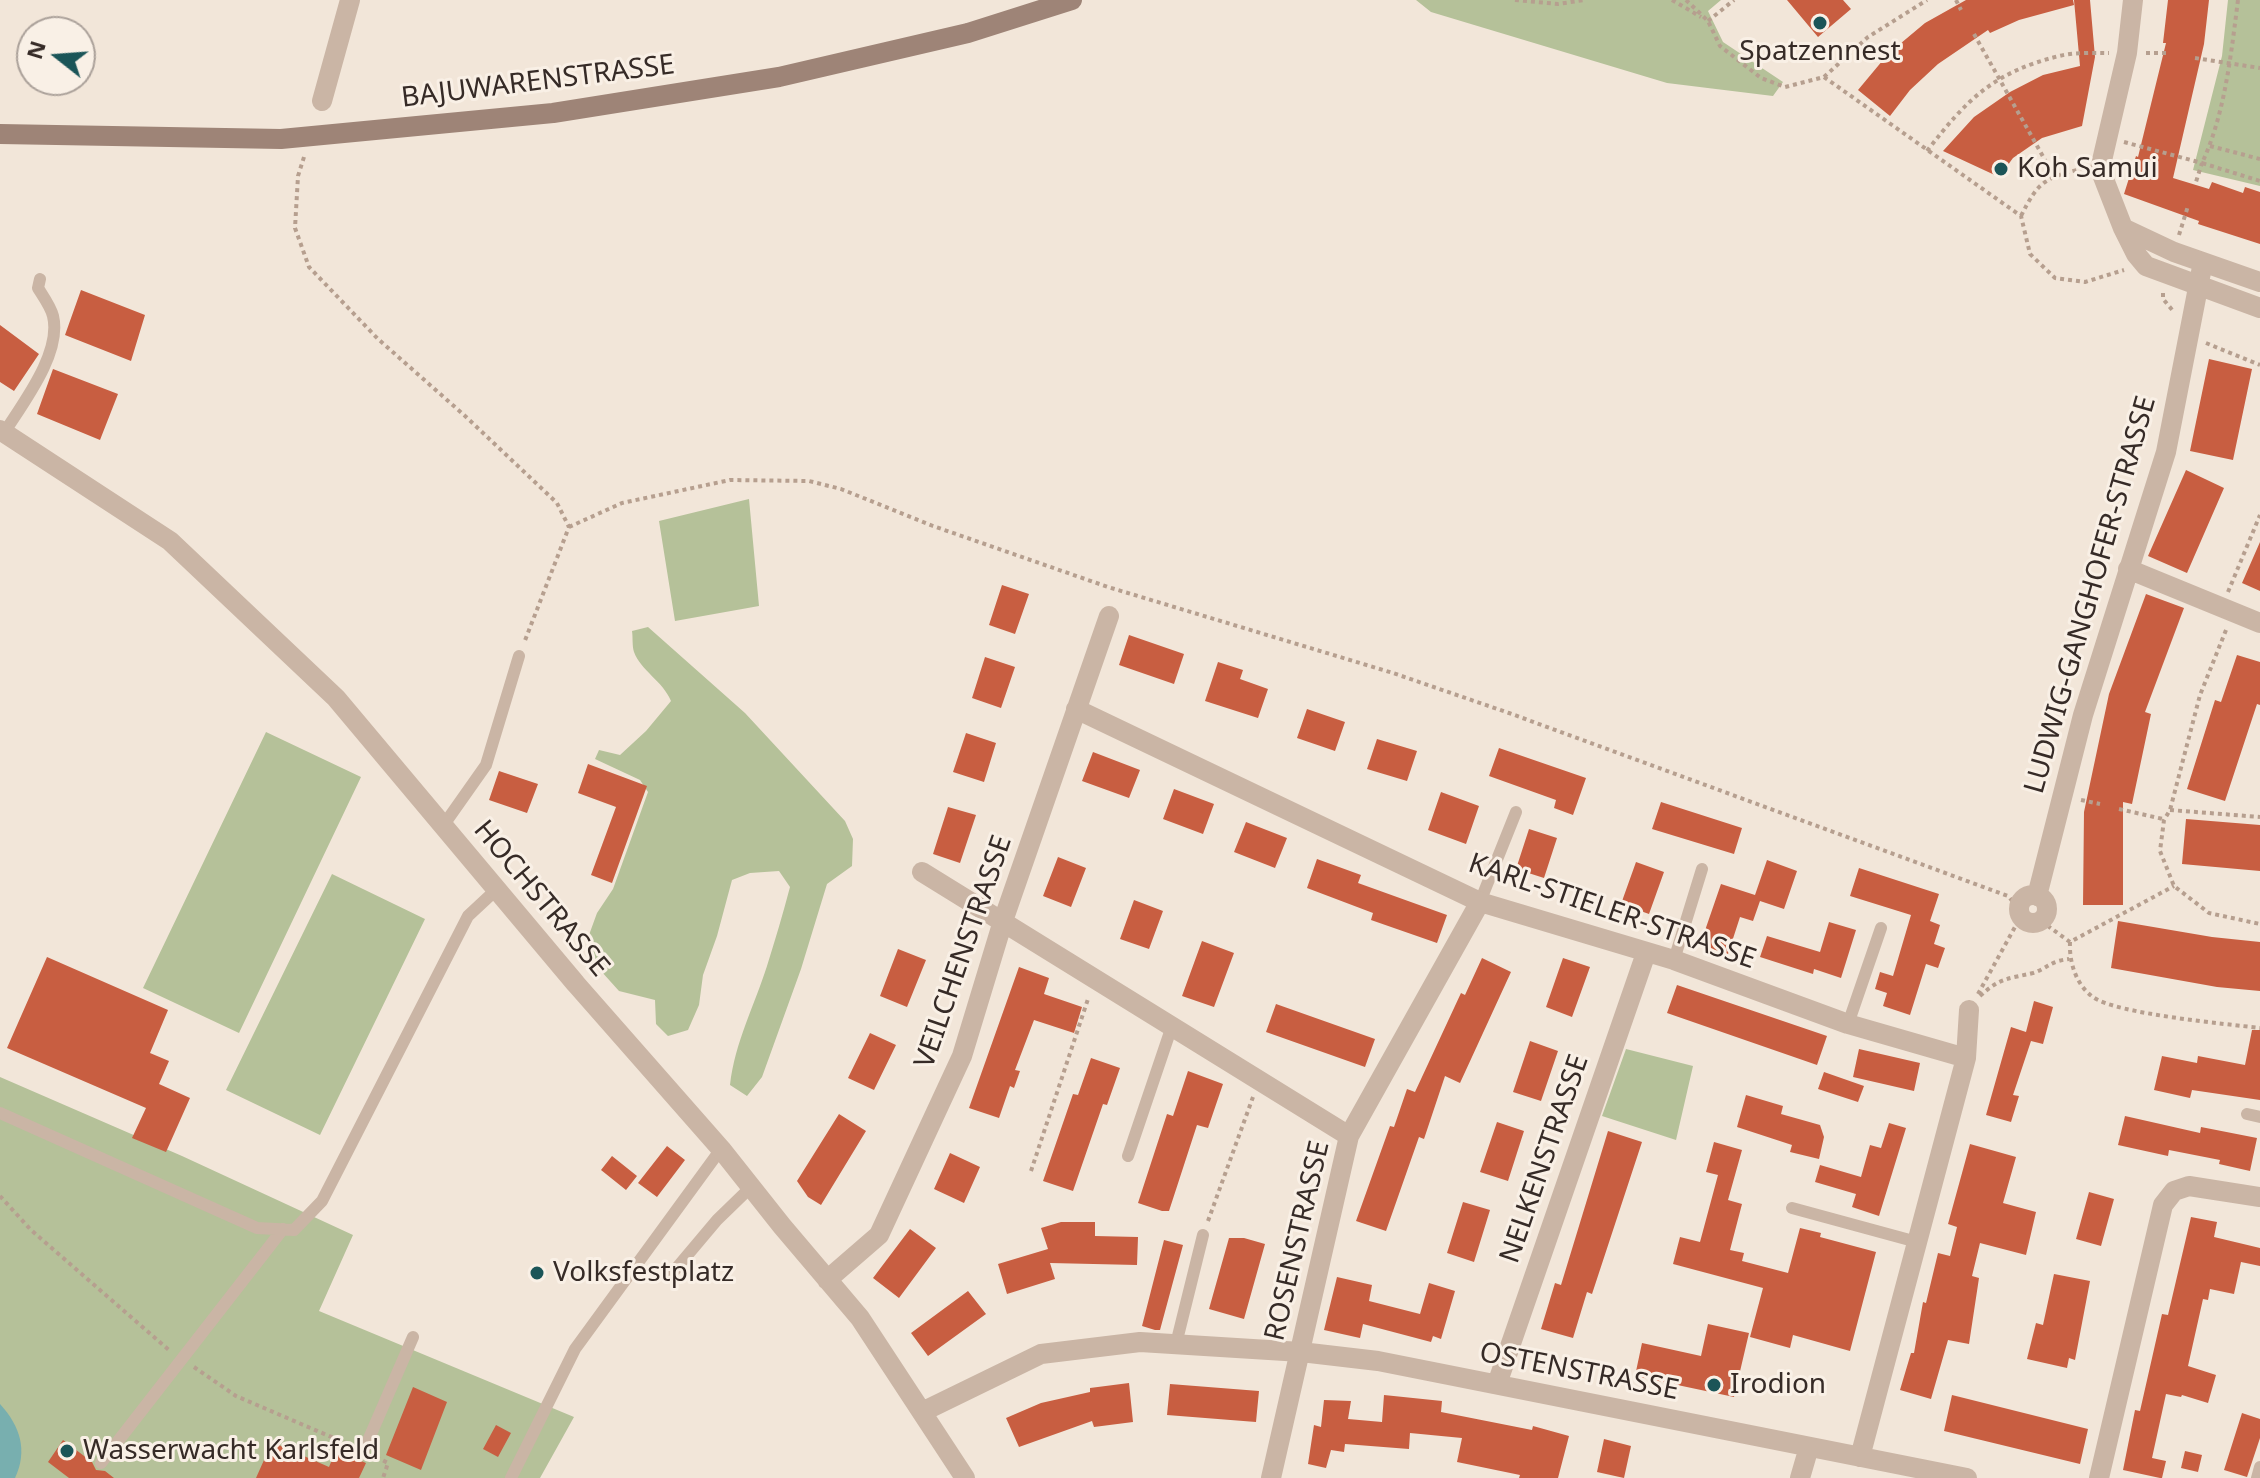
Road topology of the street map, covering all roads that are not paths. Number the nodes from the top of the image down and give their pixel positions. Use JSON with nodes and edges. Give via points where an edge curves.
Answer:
{"nodes":[{"id":1,"x":350,"y":0,"type":"edge"},
{"id":2,"x":1072,"y":0,"type":"edge"},
{"id":3,"x":2133,"y":0,"type":"edge"},
{"id":4,"x":322,"y":101,"type":"dead end"},
{"id":5,"x":0,"y":134,"type":"edge"},
{"id":6,"x":2123,"y":228,"type":"junction"},
{"id":7,"x":2203,"y":262,"type":"junction"},
{"id":8,"x":40,"y":279,"type":"dead end"},
{"id":9,"x":2260,"y":282,"type":"edge"},
{"id":10,"x":2197,"y":285,"type":"junction"},
{"id":11,"x":2260,"y":308,"type":"edge"},
{"id":12,"x":2,"y":431,"type":"edge"},
{"id":13,"x":2128,"y":569,"type":"junction"},
{"id":14,"x":1109,"y":616,"type":"dead end"},
{"id":15,"x":2260,"y":623,"type":"edge"},
{"id":16,"x":519,"y":656,"type":"road end"},
{"id":17,"x":1076,"y":709,"type":"junction"},
{"id":18,"x":1516,"y":812,"type":"dead end"},
{"id":19,"x":443,"y":826,"type":"junction"},
{"id":20,"x":1702,"y":869,"type":"dead end"},
{"id":21,"x":922,"y":872,"type":"dead end"},
{"id":22,"x":497,"y":889,"type":"junction"},
{"id":23,"x":1480,"y":902,"type":"junction"},
{"id":24,"x":2027,"y":916,"type":"road end"},
{"id":25,"x":1003,"y":921,"type":"junction"},
{"id":26,"x":1881,"y":928,"type":"dead end"},
{"id":27,"x":1646,"y":953,"type":"junction"},
{"id":28,"x":1674,"y":960,"type":"junction"},
{"id":29,"x":1969,"y":1010,"type":"dead end"},
{"id":30,"x":1848,"y":1024,"type":"junction"},
{"id":31,"x":1172,"y":1026,"type":"junction"},
{"id":32,"x":1966,"y":1058,"type":"junction"},
{"id":33,"x":0,"y":1113,"type":"edge"},
{"id":34,"x":1349,"y":1136,"type":"junction"},
{"id":35,"x":721,"y":1149,"type":"junction"},
{"id":36,"x":1128,"y":1156,"type":"dead end"},
{"id":37,"x":751,"y":1187,"type":"junction"},
{"id":38,"x":2260,"y":1197,"type":"edge"},
{"id":39,"x":1792,"y":1208,"type":"dead end"},
{"id":40,"x":283,"y":1229,"type":"junction"},
{"id":41,"x":1203,"y":1235,"type":"road end"},
{"id":42,"x":1917,"y":1242,"type":"junction"},
{"id":43,"x":669,"y":1277,"type":"dead end"},
{"id":44,"x":827,"y":1280,"type":"junction"},
{"id":45,"x":413,"y":1337,"type":"dead end"},
{"id":46,"x":1176,"y":1344,"type":"junction"},
{"id":47,"x":1301,"y":1352,"type":"junction"},
{"id":48,"x":1497,"y":1384,"type":"junction"},
{"id":49,"x":922,"y":1412,"type":"junction"},
{"id":50,"x":1809,"y":1447,"type":"junction"},
{"id":51,"x":364,"y":1450,"type":"dead end"},
{"id":52,"x":1860,"y":1457,"type":"junction"},
{"id":53,"x":101,"y":1463,"type":"dead end"},
{"id":54,"x":2260,"y":1467,"type":"edge"},
{"id":55,"x":511,"y":1478,"type":"edge"},
{"id":56,"x":965,"y":1478,"type":"edge"},
{"id":57,"x":1271,"y":1478,"type":"edge"},
{"id":58,"x":1800,"y":1478,"type":"edge"},
{"id":59,"x":1967,"y":1478,"type":"edge"},
{"id":60,"x":2099,"y":1478,"type":"edge"},
{"id":61,"x":2257,"y":1478,"type":"edge"}],
"edges":[{"from":1,"to":4,"type":"street"},
{"from":2,"to":5,"type":"main road","name":"BAJUWARENSTRASSE","via":[[968,33],[779,77],[553,113],[281,139]]},
{"from":3,"to":6,"type":"street","via":[[2127,53],[2100,169]]},
{"from":6,"to":7,"type":"street"},
{"from":6,"to":10,"type":"street","via":[[2146,266]]},
{"from":7,"to":9,"type":"street"},
{"from":7,"to":10,"type":"street","name":"LUDWIG-GANGHOFER-STRASSE"},
{"from":8,"to":12,"type":"lane","via":[[38,288],[53,314],[54,333],[34,387]]},
{"from":10,"to":11,"type":"street"},
{"from":10,"to":13,"type":"street","name":"LUDWIG-GANGHOFER-STRASSE","via":[[2166,452]]},
{"from":12,"to":19,"type":"street","name":"HOCHSTRASSE","via":[[170,541],[336,698]]},
{"from":13,"to":15,"type":"street"},
{"from":13,"to":24,"type":"street","name":"LUDWIG-GANGHOFER-STRASSE","via":[[2083,715],[2037,896],[2044,900],[2046,915]]},
{"from":14,"to":17,"type":"street","name":"VEILCHENSTRASSE"},
{"from":16,"to":19,"type":"lane","via":[[486,765]]},
{"from":17,"to":23,"type":"street","name":"KARL-STIELER-STRASSE"},
{"from":17,"to":25,"type":"street","name":"VEILCHENSTRASSE"},
{"from":18,"to":23,"type":"lane"},
{"from":19,"to":22,"type":"street","name":"HOCHSTRASSE"},
{"from":20,"to":28,"type":"lane"},
{"from":21,"to":25,"type":"street"},
{"from":22,"to":35,"type":"street","name":"HOCHSTRASSE"},
{"from":22,"to":40,"type":"lane","via":[[468,916],[322,1201],[294,1230]]},
{"from":23,"to":27,"type":"street","name":"KARL-STIELER-STRASSE"},
{"from":23,"to":34,"type":"street","name":"ROSENSTRASSE"},
{"from":25,"to":31,"type":"street"},
{"from":25,"to":44,"type":"street","name":"VEILCHENSTRASSE","via":[[962,1056],[879,1235]]},
{"from":26,"to":30,"type":"lane"},
{"from":27,"to":28,"type":"street","name":"KARL-STIELER-STRASSE"},
{"from":27,"to":48,"type":"street","name":"NELKENSTRASSE"},
{"from":28,"to":30,"type":"street","name":"KARL-STIELER-STRASSE"},
{"from":29,"to":32,"type":"street"},
{"from":30,"to":32,"type":"street","name":"KARL-STIELER-STRASSE"},
{"from":31,"to":34,"type":"street"},
{"from":31,"to":36,"type":"lane"},
{"from":32,"to":42,"type":"street"},
{"from":33,"to":40,"type":"lane","via":[[257,1228]]},
{"from":34,"to":47,"type":"street","name":"ROSENSTRASSE"},
{"from":35,"to":37,"type":"street","name":"HOCHSTRASSE"},
{"from":35,"to":55,"type":"lane","via":[[575,1349]]},
{"from":37,"to":43,"type":"lane"},
{"from":37,"to":44,"type":"street","name":"HOCHSTRASSE"},
{"from":38,"to":60,"type":"street","via":[[2189,1186],[2174,1191],[2163,1205]]},
{"from":39,"to":42,"type":"lane"},
{"from":40,"to":53,"type":"lane"},
{"from":41,"to":46,"type":"lane"},
{"from":42,"to":52,"type":"street"},
{"from":44,"to":49,"type":"street","name":"HOCHSTRASSE","via":[[860,1318]]},
{"from":45,"to":51,"type":"lane"},
{"from":46,"to":47,"type":"street","name":"OSTENSTRASSE"},
{"from":46,"to":49,"type":"street","name":"OSTENSTRASSE","via":[[1140,1342],[1041,1354]]},
{"from":47,"to":48,"type":"street","name":"OSTENSTRASSE"},
{"from":47,"to":57,"type":"street","name":"ROSENSTRASSE"},
{"from":48,"to":50,"type":"street","name":"OSTENSTRASSE"},
{"from":49,"to":56,"type":"street","name":"HOCHSTRASSE"},
{"from":50,"to":52,"type":"street","name":"OSTENSTRASSE"},
{"from":50,"to":58,"type":"street"},
{"from":52,"to":59,"type":"street","name":"OSTENSTRASSE"},
{"from":54,"to":61,"type":"lane"}]}
